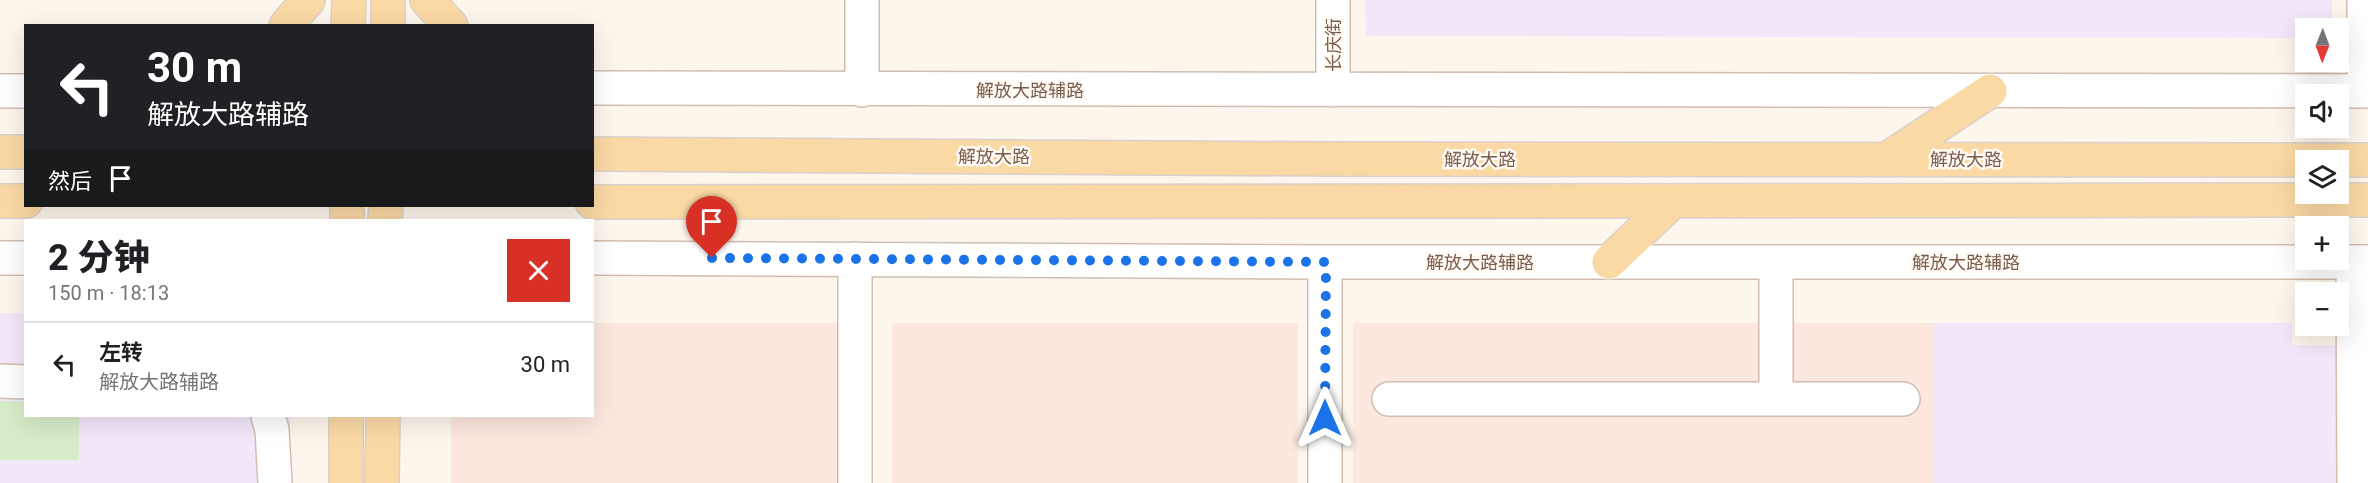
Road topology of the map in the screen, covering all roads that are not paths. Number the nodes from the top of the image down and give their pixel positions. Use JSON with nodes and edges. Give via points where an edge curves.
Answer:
{"nodes":[{"id":1,"x":308,"y":0,"type":"edge"},
{"id":2,"x":349,"y":0,"type":"edge"},
{"id":3,"x":388,"y":0,"type":"edge"},
{"id":4,"x":427,"y":0,"type":"edge"},
{"id":5,"x":862,"y":0,"type":"edge"},
{"id":6,"x":1333,"y":0,"type":"edge"},
{"id":7,"x":2364,"y":0,"type":"edge"},
{"id":8,"x":288,"y":24,"type":"edge"},
{"id":9,"x":348,"y":24,"type":"edge"},
{"id":10,"x":388,"y":24,"type":"edge"},
{"id":11,"x":449,"y":24,"type":"edge"},
{"id":12,"x":594,"y":88,"type":"edge"},
{"id":13,"x":862,"y":90,"type":"junction"},
{"id":14,"x":1333,"y":90,"type":"junction"},
{"id":15,"x":0,"y":91,"type":"edge"},
{"id":16,"x":24,"y":91,"type":"edge"},
{"id":17,"x":1990,"y":91,"type":"junction"},
{"id":18,"x":2366,"y":91,"type":"edge"},
{"id":19,"x":0,"y":152,"type":"edge"},
{"id":20,"x":24,"y":152,"type":"edge"},
{"id":21,"x":594,"y":154,"type":"edge"},
{"id":22,"x":1887,"y":159,"type":"junction"},
{"id":23,"x":2368,"y":160,"type":"edge"},
{"id":24,"x":2368,"y":200,"type":"edge"},
{"id":25,"x":0,"y":201,"type":"edge"},
{"id":26,"x":24,"y":201,"type":"edge"},
{"id":27,"x":1673,"y":201,"type":"junction"},
{"id":28,"x":594,"y":202,"type":"edge"},
{"id":29,"x":0,"y":258,"type":"edge"},
{"id":30,"x":24,"y":258,"type":"edge"},
{"id":31,"x":594,"y":258,"type":"edge"},
{"id":32,"x":855,"y":259,"type":"junction"},
{"id":33,"x":1326,"y":262,"type":"junction"},
{"id":34,"x":1609,"y":262,"type":"junction"},
{"id":35,"x":1776,"y":262,"type":"junction"},
{"id":36,"x":2361,"y":262,"type":"edge"},
{"id":37,"x":0,"y":381,"type":"edge"},
{"id":38,"x":24,"y":382,"type":"edge"},
{"id":39,"x":2361,"y":391,"type":"edge"},
{"id":40,"x":1389,"y":399,"type":"dead end"},
{"id":41,"x":1776,"y":399,"type":"junction"},
{"id":42,"x":1903,"y":399,"type":"dead end"},
{"id":43,"x":268,"y":417,"type":"edge"},
{"id":44,"x":346,"y":417,"type":"edge"},
{"id":45,"x":382,"y":417,"type":"edge"},
{"id":46,"x":275,"y":483,"type":"edge"},
{"id":47,"x":346,"y":483,"type":"edge"},
{"id":48,"x":382,"y":483,"type":"edge"},
{"id":49,"x":855,"y":483,"type":"edge"},
{"id":50,"x":1325,"y":483,"type":"edge"},
{"id":51,"x":2354,"y":483,"type":"edge"}],
"edges":[{"from":1,"to":8,"type":"main road"},
{"from":2,"to":9,"type":"main road"},
{"from":3,"to":10,"type":"main road"},
{"from":4,"to":11,"type":"main road"},
{"from":5,"to":13,"type":"street"},
{"from":6,"to":14,"type":"street","name":"长庆街"},
{"from":7,"to":18,"type":"street"},
{"from":12,"to":13,"type":"street","name":"解放大路辅路"},
{"from":13,"to":14,"type":"street","name":"解放大路辅路"},
{"from":14,"to":17,"type":"street","name":"解放大路辅路"},
{"from":15,"to":16,"type":"street"},
{"from":17,"to":18,"type":"street","name":"解放大路辅路"},
{"from":17,"to":22,"type":"main road"},
{"from":19,"to":20,"type":"main road"},
{"from":21,"to":22,"type":"main road","name":"解放大路"},
{"from":22,"to":23,"type":"main road","name":"解放大路"},
{"from":24,"to":27,"type":"main road"},
{"from":25,"to":26,"type":"main road"},
{"from":27,"to":28,"type":"main road"},
{"from":27,"to":34,"type":"main road"},
{"from":29,"to":30,"type":"street"},
{"from":31,"to":32,"type":"street","name":"解放大路辅路"},
{"from":32,"to":33,"type":"street","name":"解放大路辅路"},
{"from":32,"to":49,"type":"street"},
{"from":33,"to":34,"type":"street","name":"解放大路辅路"},
{"from":33,"to":50,"type":"street"},
{"from":34,"to":35,"type":"street","name":"解放大路辅路"},
{"from":35,"to":36,"type":"street","name":"解放大路辅路"},
{"from":35,"to":41,"type":"street"},
{"from":36,"to":39,"type":"street"},
{"from":37,"to":38,"type":"street"},
{"from":39,"to":51,"type":"street"},
{"from":40,"to":41,"type":"street"},
{"from":41,"to":42,"type":"street"},
{"from":43,"to":46,"type":"street"},
{"from":44,"to":47,"type":"main road"},
{"from":45,"to":48,"type":"main road"}]}
